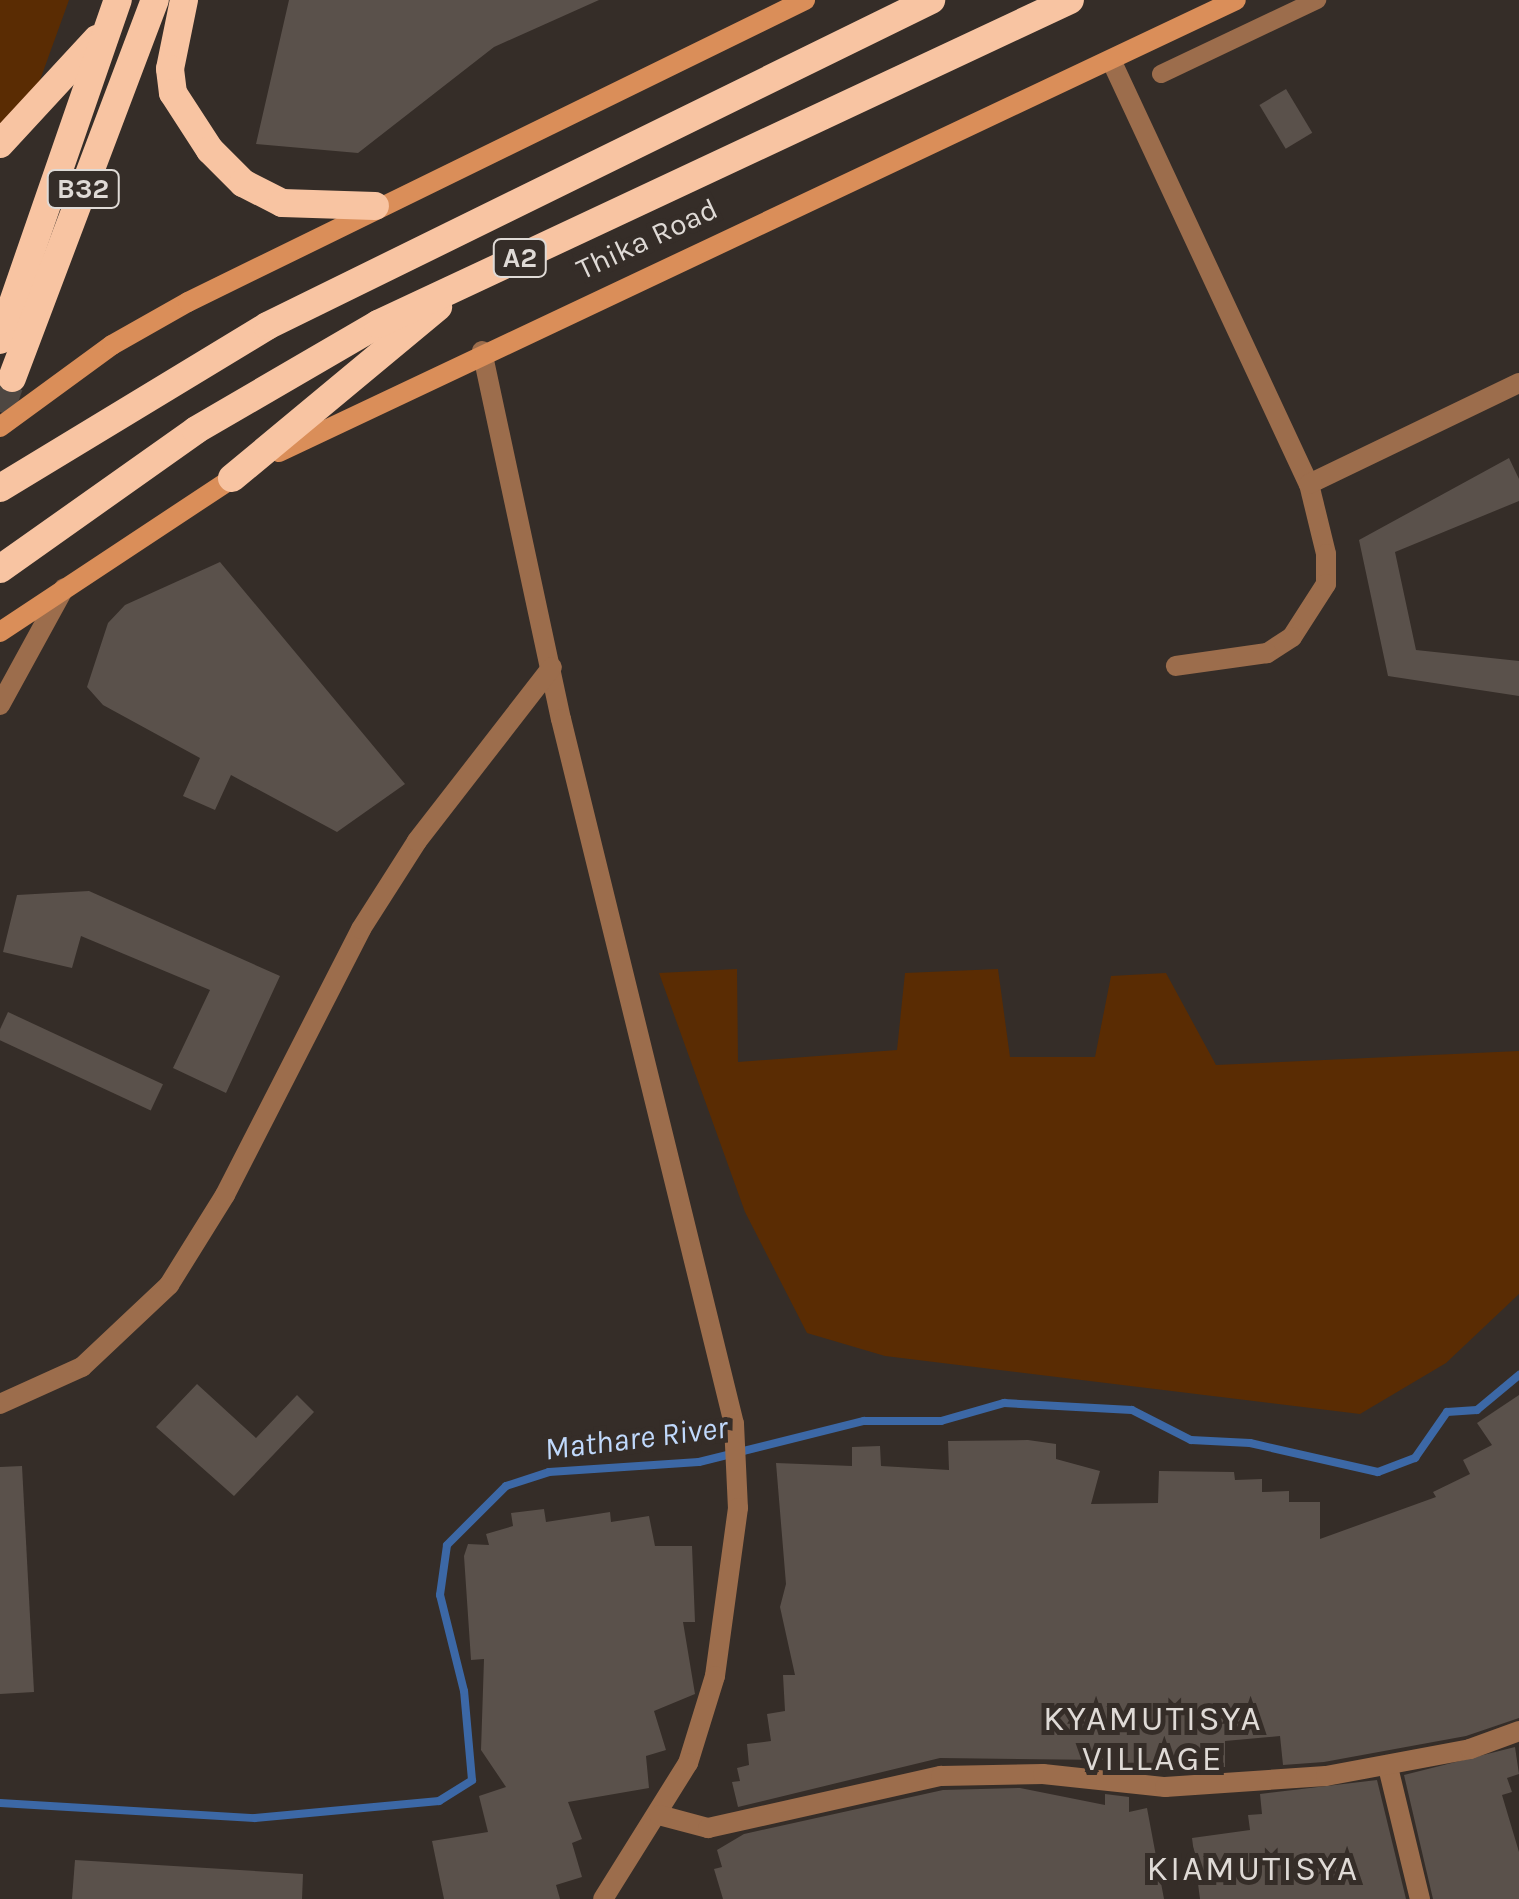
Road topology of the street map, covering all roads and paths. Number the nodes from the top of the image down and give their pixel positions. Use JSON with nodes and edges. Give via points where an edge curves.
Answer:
{"nodes":[{"id":1,"x":118,"y":0,"type":"edge"},
{"id":2,"x":155,"y":0,"type":"edge"},
{"id":3,"x":184,"y":0,"type":"edge"},
{"id":4,"x":805,"y":0,"type":"edge"},
{"id":5,"x":931,"y":0,"type":"edge"},
{"id":6,"x":1070,"y":0,"type":"edge"},
{"id":7,"x":1236,"y":0,"type":"edge"},
{"id":8,"x":1318,"y":0,"type":"edge"},
{"id":9,"x":108,"y":28,"type":"junction"},
{"id":10,"x":1111,"y":60,"type":"junction"},
{"id":11,"x":1161,"y":74,"type":"dead end"},
{"id":12,"x":0,"y":144,"type":"edge"},
{"id":13,"x":375,"y":206,"type":"junction"},
{"id":14,"x":466,"y":283,"type":"junction"},
{"id":15,"x":0,"y":340,"type":"edge"},
{"id":16,"x":482,"y":351,"type":"junction"},
{"id":17,"x":12,"y":378,"type":"tunnel mouth"},
{"id":18,"x":1519,"y":383,"type":"edge"},
{"id":19,"x":0,"y":427,"type":"edge"},
{"id":20,"x":232,"y":478,"type":"junction"},
{"id":21,"x":1308,"y":484,"type":"junction"},
{"id":22,"x":0,"y":488,"type":"edge"},
{"id":23,"x":0,"y":569,"type":"edge"},
{"id":24,"x":65,"y":586,"type":"junction"},
{"id":25,"x":0,"y":632,"type":"edge"},
{"id":26,"x":1176,"y":666,"type":"dead end"},
{"id":27,"x":552,"y":667,"type":"junction"},
{"id":28,"x":6,"y":676,"type":"edge"},
{"id":29,"x":0,"y":705,"type":"edge"},
{"id":30,"x":0,"y":1404,"type":"edge"},
{"id":31,"x":1519,"y":1731,"type":"edge"},
{"id":32,"x":1388,"y":1766,"type":"junction"},
{"id":33,"x":659,"y":1814,"type":"junction"},
{"id":34,"x":603,"y":1899,"type":"edge"},
{"id":35,"x":1420,"y":1899,"type":"edge"}],
"edges":[{"from":1,"to":9,"type":"highway","number":"B32"},
{"from":2,"to":17,"type":"highway","number":"B32"},
{"from":3,"to":13,"type":"highway","via":[[170,69],[173,93],[210,150],[242,183],[282,203]]},
{"from":4,"to":13,"type":"main road"},
{"from":5,"to":22,"type":"highway","number":"A2","via":[[267,326]]},
{"from":6,"to":14,"type":"highway","name":"Thika Road","number":"A2"},
{"from":7,"to":10,"type":"main road","name":"Thika Road"},
{"from":8,"to":11,"type":"street"},
{"from":9,"to":12,"type":"highway","number":"B32"},
{"from":9,"to":15,"type":"highway","number":"B32"},
{"from":10,"to":16,"type":"main road","name":"Thika Road"},
{"from":10,"to":21,"type":"street"},
{"from":13,"to":19,"type":"main road","via":[[112,345]]},
{"from":14,"to":20,"type":"highway"},
{"from":14,"to":23,"type":"highway","name":"Thika Road","number":"A2","via":[[378,324],[196,430]]},
{"from":16,"to":20,"type":"main road","name":"Thika Road"},
{"from":16,"to":27,"type":"street"},
{"from":18,"to":21,"type":"street"},
{"from":20,"to":24,"type":"main road","name":"Thika Road"},
{"from":21,"to":26,"type":"street","via":[[1326,554],[1326,584],[1311,615],[1267,653]]},
{"from":24,"to":25,"type":"main road","name":"Thika Road"},
{"from":24,"to":28,"type":"street"},
{"from":27,"to":30,"type":"street","via":[[416,841],[361,929],[225,1196],[169,1285],[82,1368]]},
{"from":27,"to":33,"type":"street","via":[[734,1424],[738,1508],[715,1676],[688,1763]]},
{"from":28,"to":29,"type":"street"},
{"from":31,"to":32,"type":"street"},
{"from":32,"to":33,"type":"street","via":[[1165,1787],[1043,1774],[942,1776],[708,1828]]},
{"from":32,"to":35,"type":"street"},
{"from":33,"to":34,"type":"street"}]}
